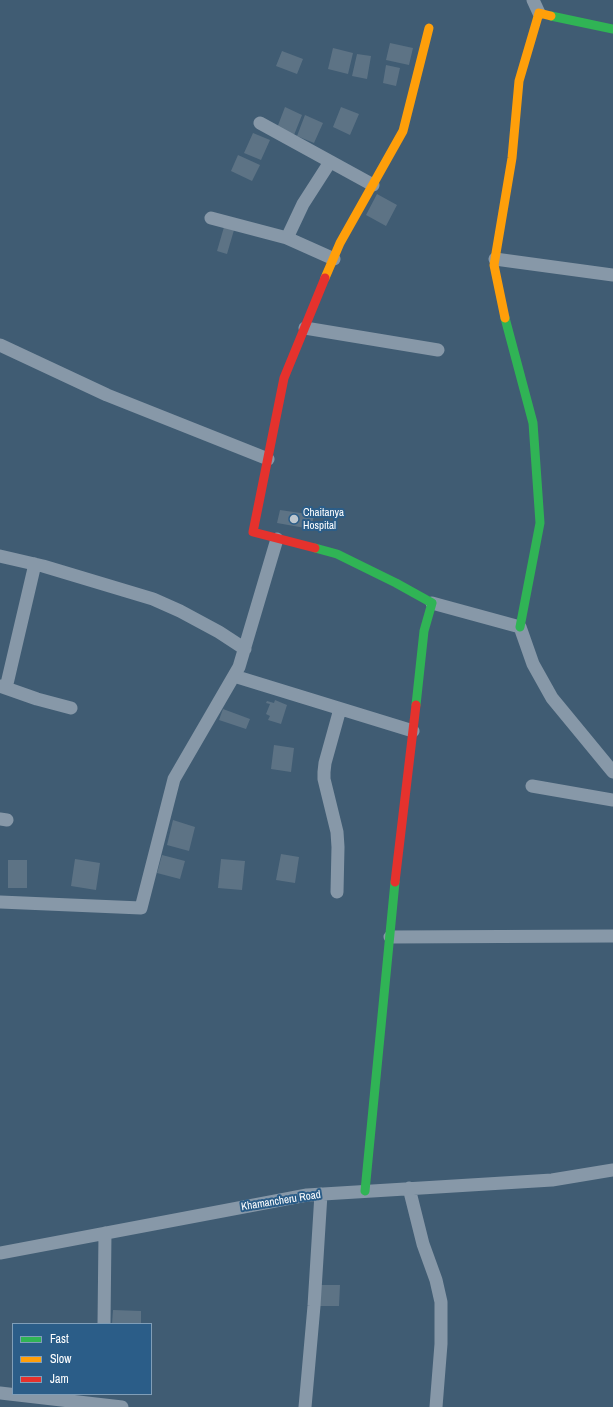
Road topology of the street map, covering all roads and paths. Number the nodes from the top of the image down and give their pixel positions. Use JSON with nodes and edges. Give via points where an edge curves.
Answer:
{"nodes":[{"id":1,"x":533,"y":0,"type":"edge"},
{"id":2,"x":539,"y":13,"type":"junction"},
{"id":3,"x":429,"y":28,"type":"dead end"},
{"id":4,"x":613,"y":29,"type":"edge"},
{"id":5,"x":260,"y":123,"type":"dead end"},
{"id":6,"x":330,"y":162,"type":"junction"},
{"id":7,"x":373,"y":185,"type":"junction"},
{"id":8,"x":211,"y":218,"type":"dead end"},
{"id":9,"x":287,"y":238,"type":"junction"},
{"id":10,"x":334,"y":259,"type":"junction"},
{"id":11,"x":495,"y":259,"type":"junction"},
{"id":12,"x":613,"y":275,"type":"edge"},
{"id":13,"x":305,"y":328,"type":"junction"},
{"id":14,"x":0,"y":345,"type":"edge"},
{"id":15,"x":438,"y":350,"type":"dead end"},
{"id":16,"x":268,"y":459,"type":"junction"},
{"id":17,"x":277,"y":539,"type":"junction"},
{"id":18,"x":0,"y":556,"type":"edge"},
{"id":19,"x":35,"y":564,"type":"junction"},
{"id":20,"x":432,"y":603,"type":"junction"},
{"id":21,"x":520,"y":627,"type":"junction"},
{"id":22,"x":245,"y":649,"type":"junction"},
{"id":23,"x":234,"y":676,"type":"junction"},
{"id":24,"x":3,"y":687,"type":"edge"},
{"id":25,"x":71,"y":708,"type":"dead end"},
{"id":26,"x":340,"y":709,"type":"junction"},
{"id":27,"x":413,"y":731,"type":"junction"},
{"id":28,"x":613,"y":772,"type":"edge"},
{"id":29,"x":532,"y":786,"type":"dead end"},
{"id":30,"x":613,"y":800,"type":"edge"},
{"id":31,"x":337,"y":892,"type":"dead end"},
{"id":32,"x":0,"y":902,"type":"edge"},
{"id":33,"x":613,"y":936,"type":"edge"},
{"id":34,"x":390,"y":937,"type":"junction"},
{"id":35,"x":613,"y":1170,"type":"edge"},
{"id":36,"x":409,"y":1188,"type":"junction"},
{"id":37,"x":365,"y":1191,"type":"junction"},
{"id":38,"x":321,"y":1194,"type":"junction"},
{"id":39,"x":105,"y":1233,"type":"junction"},
{"id":40,"x":0,"y":1253,"type":"edge"},
{"id":41,"x":104,"y":1323,"type":"edge"},
{"id":42,"x":0,"y":1393,"type":"edge"},
{"id":43,"x":12,"y":1394,"type":"edge"},
{"id":44,"x":34,"y":1395,"type":"edge"},
{"id":45,"x":103,"y":1399,"type":"edge"},
{"id":46,"x":122,"y":1407,"type":"edge"},
{"id":47,"x":305,"y":1407,"type":"edge"},
{"id":48,"x":436,"y":1407,"type":"edge"}],
"edges":[{"from":1,"to":2,"type":"street"},
{"from":2,"to":4,"type":"street"},
{"from":2,"to":11,"type":"street","via":[[519,81],[512,158]]},
{"from":3,"to":7,"type":"street","via":[[403,131]]},
{"from":5,"to":6,"type":"street"},
{"from":6,"to":7,"type":"street"},
{"from":6,"to":9,"type":"street","via":[[303,204]]},
{"from":7,"to":10,"type":"street","via":[[340,243]]},
{"from":8,"to":9,"type":"street"},
{"from":9,"to":10,"type":"street"},
{"from":10,"to":13,"type":"street"},
{"from":11,"to":12,"type":"street"},
{"from":11,"to":21,"type":"street","via":[[507,330],[533,423],[540,523]]},
{"from":13,"to":15,"type":"street"},
{"from":13,"to":16,"type":"street","via":[[284,378]]},
{"from":14,"to":16,"type":"street","via":[[107,394]]},
{"from":16,"to":17,"type":"street","via":[[253,532]]},
{"from":17,"to":20,"type":"street","via":[[337,554]]},
{"from":17,"to":22,"type":"street"},
{"from":18,"to":19,"type":"street"},
{"from":19,"to":22,"type":"street","via":[[153,599],[219,632]]},
{"from":19,"to":24,"type":"street"},
{"from":20,"to":21,"type":"street"},
{"from":20,"to":27,"type":"street","via":[[424,631]]},
{"from":21,"to":28,"type":"street","via":[[533,664],[552,698]]},
{"from":22,"to":23,"type":"street"},
{"from":23,"to":26,"type":"street"},
{"from":23,"to":32,"type":"street","via":[[174,779],[141,908]]},
{"from":24,"to":25,"type":"street"},
{"from":26,"to":27,"type":"street"},
{"from":26,"to":31,"type":"street","via":[[324,772],[337,832]]},
{"from":27,"to":34,"type":"street"},
{"from":29,"to":30,"type":"street"},
{"from":33,"to":34,"type":"street"},
{"from":34,"to":37,"type":"street"},
{"from":35,"to":36,"type":"street","name":"Khamancheru Road","via":[[552,1180]]},
{"from":36,"to":37,"type":"street","name":"Khamancheru Road"},
{"from":36,"to":48,"type":"street","via":[[441,1302]]},
{"from":37,"to":38,"type":"street","name":"Khamancheru Road"},
{"from":38,"to":39,"type":"street","name":"Khamancheru Road"},
{"from":38,"to":47,"type":"street"},
{"from":39,"to":40,"type":"street","name":"Khamancheru Road"},
{"from":39,"to":41,"type":"street"},
{"from":42,"to":43,"type":"street"},
{"from":44,"to":45,"type":"street"},
{"from":45,"to":46,"type":"street"}]}
